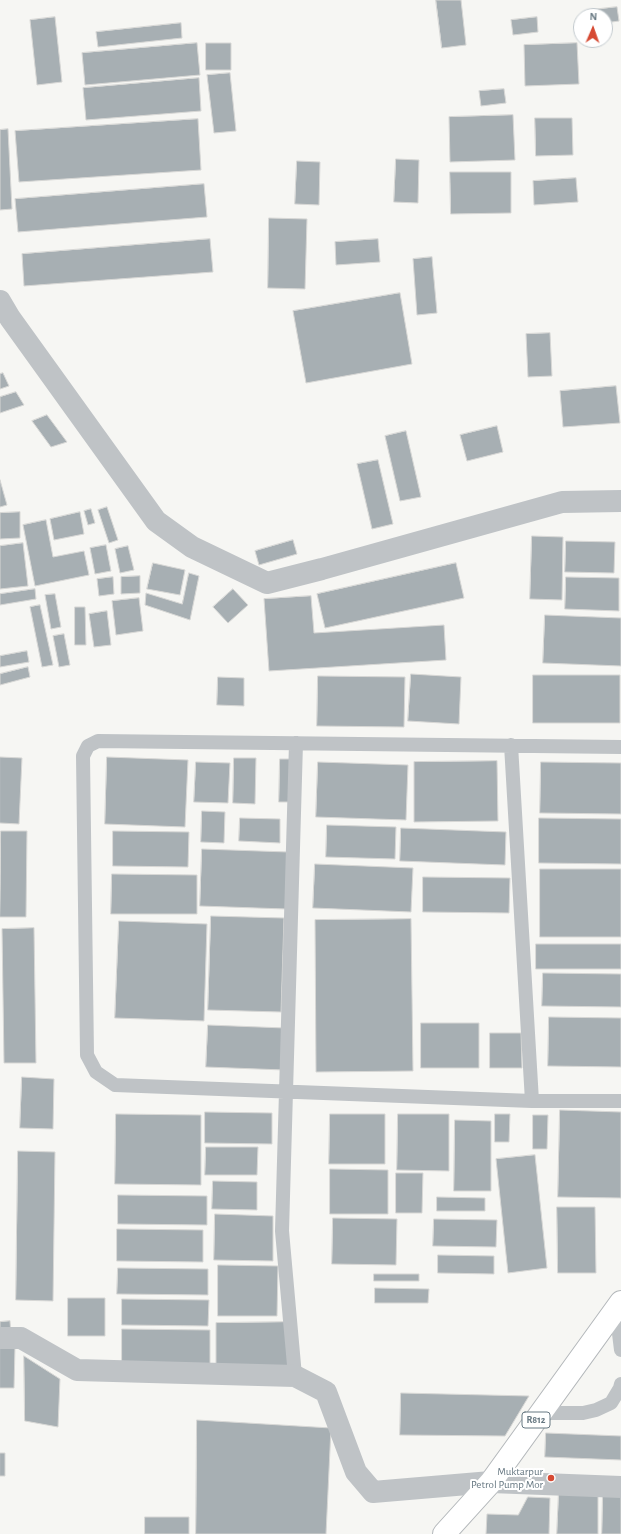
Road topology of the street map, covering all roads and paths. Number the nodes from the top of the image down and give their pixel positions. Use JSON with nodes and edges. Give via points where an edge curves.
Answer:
{"nodes":[{"id":1,"x":3,"y":314,"type":"edge"},
{"id":2,"x":621,"y":501,"type":"edge"},
{"id":3,"x":296,"y":743,"type":"junction"},
{"id":4,"x":511,"y":745,"type":"junction"},
{"id":5,"x":621,"y":747,"type":"edge"},
{"id":6,"x":286,"y":1092,"type":"junction"},
{"id":7,"x":532,"y":1101,"type":"junction"},
{"id":8,"x":621,"y":1101,"type":"edge"},
{"id":9,"x":618,"y":1305,"type":"edge"},
{"id":10,"x":0,"y":1338,"type":"edge"},
{"id":11,"x":621,"y":1350,"type":"edge"},
{"id":12,"x":294,"y":1376,"type":"junction"},
{"id":13,"x":621,"y":1384,"type":"edge"},
{"id":14,"x":541,"y":1413,"type":"junction"},
{"id":15,"x":491,"y":1482,"type":"junction"},
{"id":16,"x":621,"y":1487,"type":"edge"},
{"id":17,"x":444,"y":1534,"type":"edge"}],
"edges":[{"from":1,"to":2,"type":"street","via":[[156,522],[192,547],[267,583],[562,502]]},
{"from":3,"to":4,"type":"lane"},
{"from":3,"to":6,"type":"lane"},
{"from":3,"to":6,"type":"lane","via":[[98,741],[88,746],[83,756],[87,1055],[96,1072],[115,1085]]},
{"from":4,"to":5,"type":"lane"},
{"from":4,"to":7,"type":"lane"},
{"from":6,"to":7,"type":"lane"},
{"from":6,"to":12,"type":"lane","via":[[282,1231]]},
{"from":7,"to":8,"type":"lane"},
{"from":9,"to":11,"type":"lane"},
{"from":9,"to":14,"type":"main road","number":"R812"},
{"from":10,"to":12,"type":"street","via":[[21,1338],[77,1370]]},
{"from":12,"to":15,"type":"street","via":[[326,1392],[356,1472],[373,1492]]},
{"from":13,"to":14,"type":"lane","via":[[611,1403],[596,1410],[583,1413]]},
{"from":14,"to":15,"type":"main road","number":"R812"},
{"from":15,"to":16,"type":"street"},
{"from":15,"to":17,"type":"main road","number":"R812"}]}
